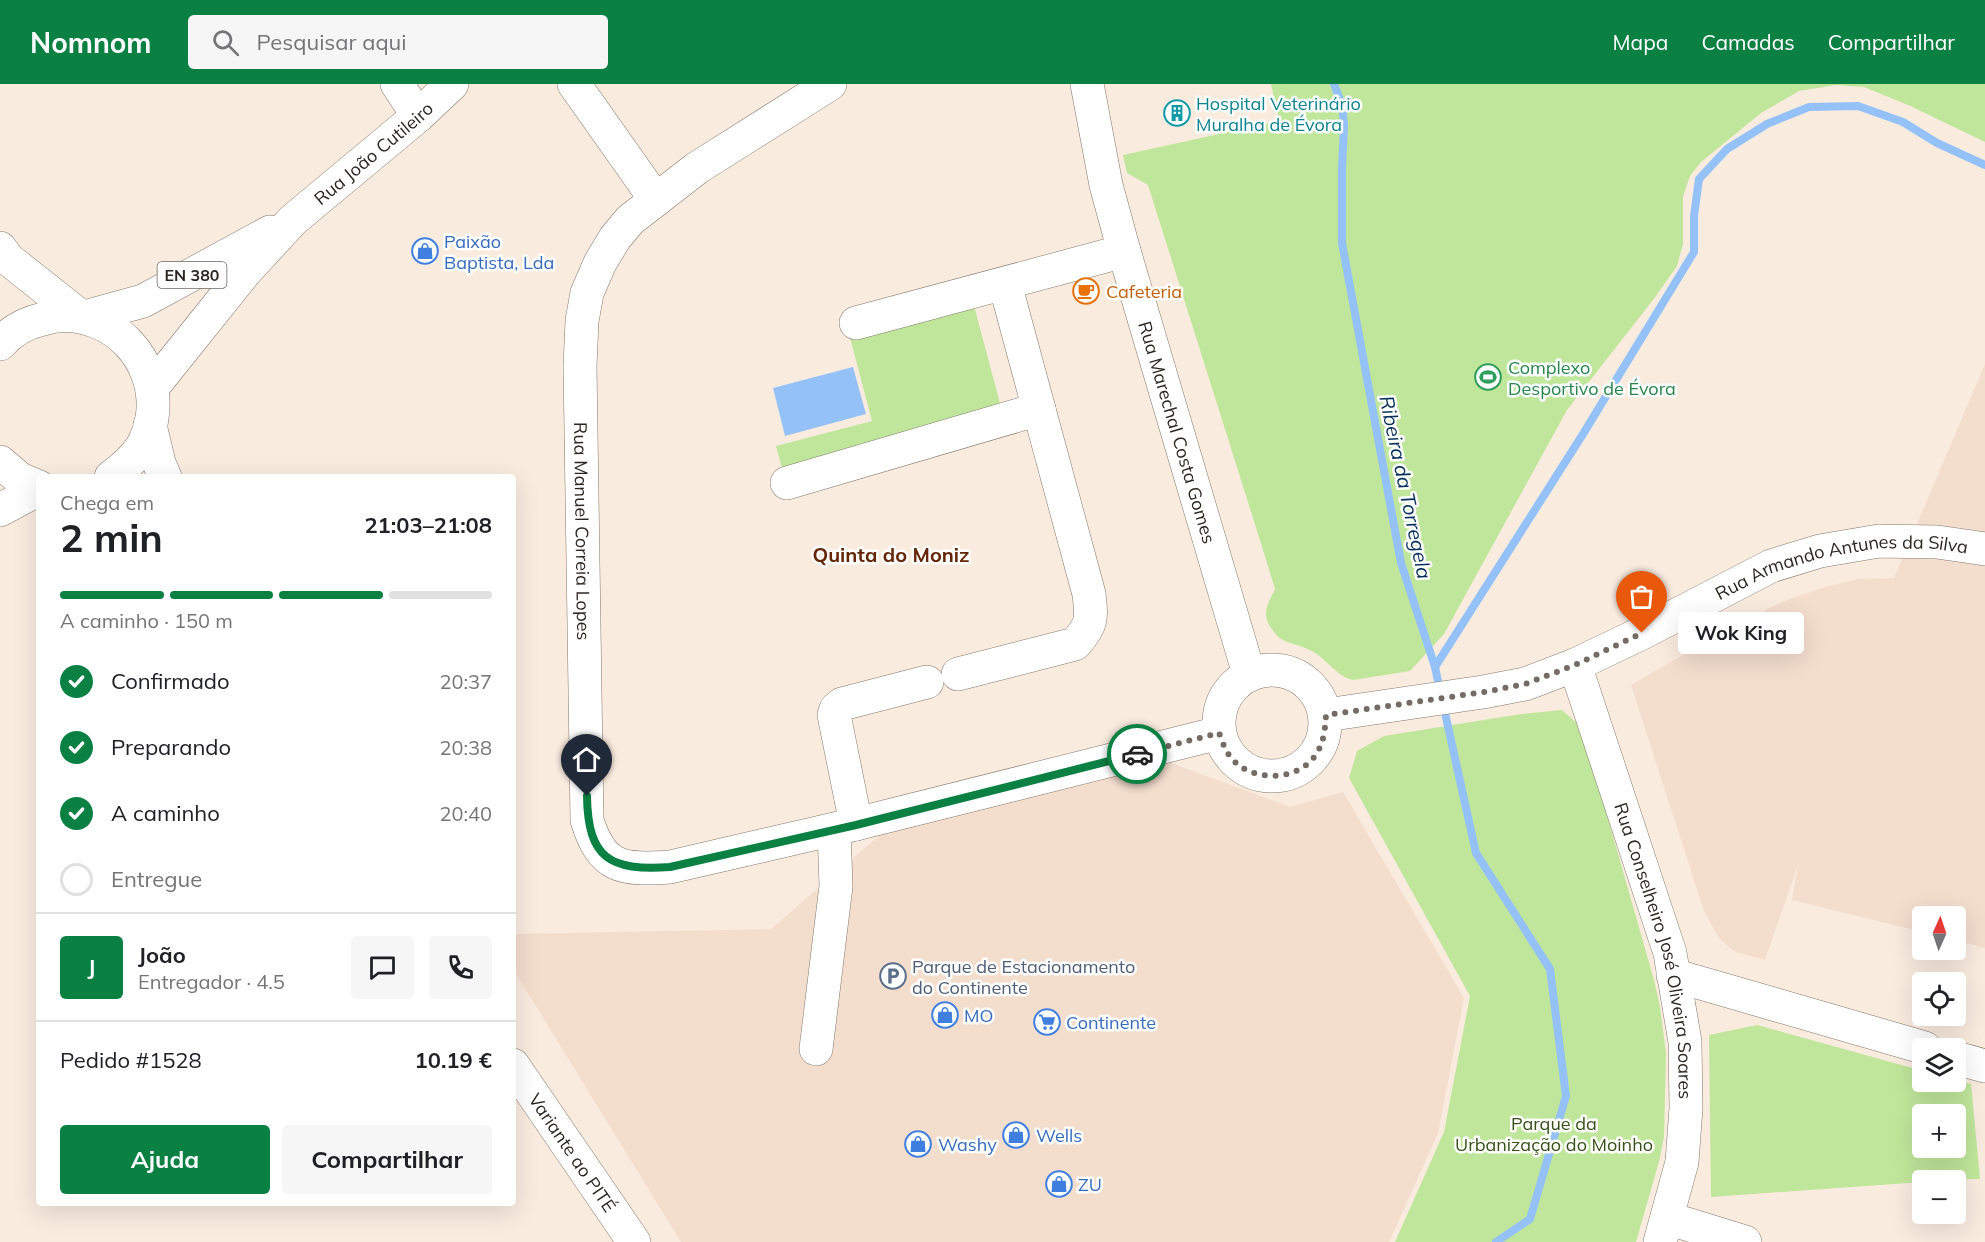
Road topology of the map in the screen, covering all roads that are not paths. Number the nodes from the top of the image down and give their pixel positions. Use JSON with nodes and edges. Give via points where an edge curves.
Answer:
{"nodes":[{"id":1,"x":397,"y":84,"type":"edge"},
{"id":2,"x":452,"y":84,"type":"edge"},
{"id":3,"x":574,"y":84,"type":"edge"},
{"id":4,"x":830,"y":84,"type":"edge"},
{"id":5,"x":1087,"y":84,"type":"edge"},
{"id":6,"x":418,"y":116,"type":"junction"},
{"id":7,"x":656,"y":200,"type":"junction"},
{"id":8,"x":293,"y":220,"type":"junction"},
{"id":9,"x":0,"y":248,"type":"edge"},
{"id":10,"x":1124,"y":251,"type":"junction"},
{"id":11,"x":1005,"y":284,"type":"junction"},
{"id":12,"x":83,"y":316,"type":"junction"},
{"id":13,"x":856,"y":323,"type":"dead end"},
{"id":14,"x":0,"y":344,"type":"edge"},
{"id":15,"x":152,"y":388,"type":"junction"},
{"id":16,"x":1039,"y":409,"type":"junction"},
{"id":17,"x":150,"y":425,"type":"junction"},
{"id":18,"x":0,"y":462,"type":"edge"},
{"id":19,"x":115,"y":474,"type":"edge"},
{"id":20,"x":164,"y":474,"type":"edge"},
{"id":21,"x":787,"y":483,"type":"dead end"},
{"id":22,"x":36,"y":486,"type":"edge"},
{"id":23,"x":36,"y":490,"type":"edge"},
{"id":24,"x":0,"y":510,"type":"edge"},
{"id":25,"x":1985,"y":549,"type":"edge"},
{"id":26,"x":1575,"y":665,"type":"junction"},
{"id":27,"x":958,"y":674,"type":"dead end"},
{"id":28,"x":1249,"y":674,"type":"junction"},
{"id":29,"x":927,"y":682,"type":"dead end"},
{"id":30,"x":1326,"y":715,"type":"junction"},
{"id":31,"x":1219,"y":733,"type":"junction"},
{"id":32,"x":845,"y":827,"type":"junction"},
{"id":33,"x":1673,"y":975,"type":"junction"},
{"id":34,"x":1912,"y":1044,"type":"edge"},
{"id":35,"x":816,"y":1049,"type":"dead end"},
{"id":36,"x":1966,"y":1061,"type":"edge"},
{"id":37,"x":1985,"y":1066,"type":"edge"},
{"id":38,"x":516,"y":1069,"type":"edge"},
{"id":39,"x":1663,"y":1230,"type":"edge"},
{"id":40,"x":635,"y":1237,"type":"edge"},
{"id":41,"x":1727,"y":1239,"type":"edge"}],
"edges":[{"from":1,"to":6,"type":"street"},
{"from":2,"to":6,"type":"street","name":"Rua João Cutileiro","number":"EN 380"},
{"from":3,"to":7,"type":"street"},
{"from":4,"to":7,"type":"street","name":"Rua Manuel Correia Lopes","via":[[697,168]]},
{"from":5,"to":10,"type":"street","name":"Rua Marechal Costa Gomes","via":[[1106,185]]},
{"from":6,"to":8,"type":"street","name":"Rua João Cutileiro","number":"EN 380"},
{"from":7,"to":32,"type":"street","name":"Rua Manuel Correia Lopes","via":[[630,219],[615,238],[588,292],[582,321],[587,820],[604,856],[642,869],[670,867]]},
{"from":8,"to":12,"type":"street","name":"Rua João Cutileiro","number":"EN 380","via":[[143,301]]},
{"from":8,"to":15,"type":"street","name":"Rua João Cutileiro","number":"EN 380","via":[[245,272]]},
{"from":9,"to":12,"type":"street"},
{"from":10,"to":11,"type":"street"},
{"from":10,"to":28,"type":"street","name":"Rua Marechal Costa Gomes"},
{"from":11,"to":13,"type":"street"},
{"from":11,"to":16,"type":"street"},
{"from":12,"to":14,"type":"street","via":[[53,315],[28,323]]},
{"from":12,"to":15,"type":"street","via":[[110,327],[130,343],[144,364]]},
{"from":15,"to":17,"type":"street"},
{"from":16,"to":21,"type":"street"},
{"from":16,"to":27,"type":"street","via":[[1089,594],[1091,613],[1087,630],[1075,644]]},
{"from":17,"to":19,"type":"street","via":[[141,448]]},
{"from":17,"to":20,"type":"street"},
{"from":18,"to":22,"type":"street"},
{"from":23,"to":24,"type":"street"},
{"from":25,"to":26,"type":"street","name":"Rua Armando Antunes da Silva","via":[[1937,542],[1880,541],[1820,551],[1771,566]]},
{"from":26,"to":30,"type":"street","name":"Rua Armando Antunes da Silva","via":[[1525,684]]},
{"from":26,"to":33,"type":"street","name":"Rua Conselheiro José Oliveira Soares","via":[[1670,953]]},
{"from":28,"to":30,"type":"street","via":[[1269,669],[1289,672],[1306,681],[1319,696]]},
{"from":28,"to":31,"type":"street","via":[[1227,692],[1218,719]]},
{"from":29,"to":32,"type":"street","via":[[842,704],[836,709]]},
{"from":30,"to":31,"type":"street","via":[[1324,737],[1314,757],[1297,771],[1272,777],[1248,772],[1229,756]]},
{"from":31,"to":32,"type":"street"},
{"from":32,"to":35,"type":"street"},
{"from":33,"to":34,"type":"street"},
{"from":33,"to":39,"type":"street","name":"Rua Conselheiro José Oliveira Soares","via":[[1685,1042],[1686,1108],[1682,1162]]},
{"from":36,"to":37,"type":"street"},
{"from":38,"to":40,"type":"street","name":"Variante ao PITÉ"},
{"from":39,"to":41,"type":"street"}]}
